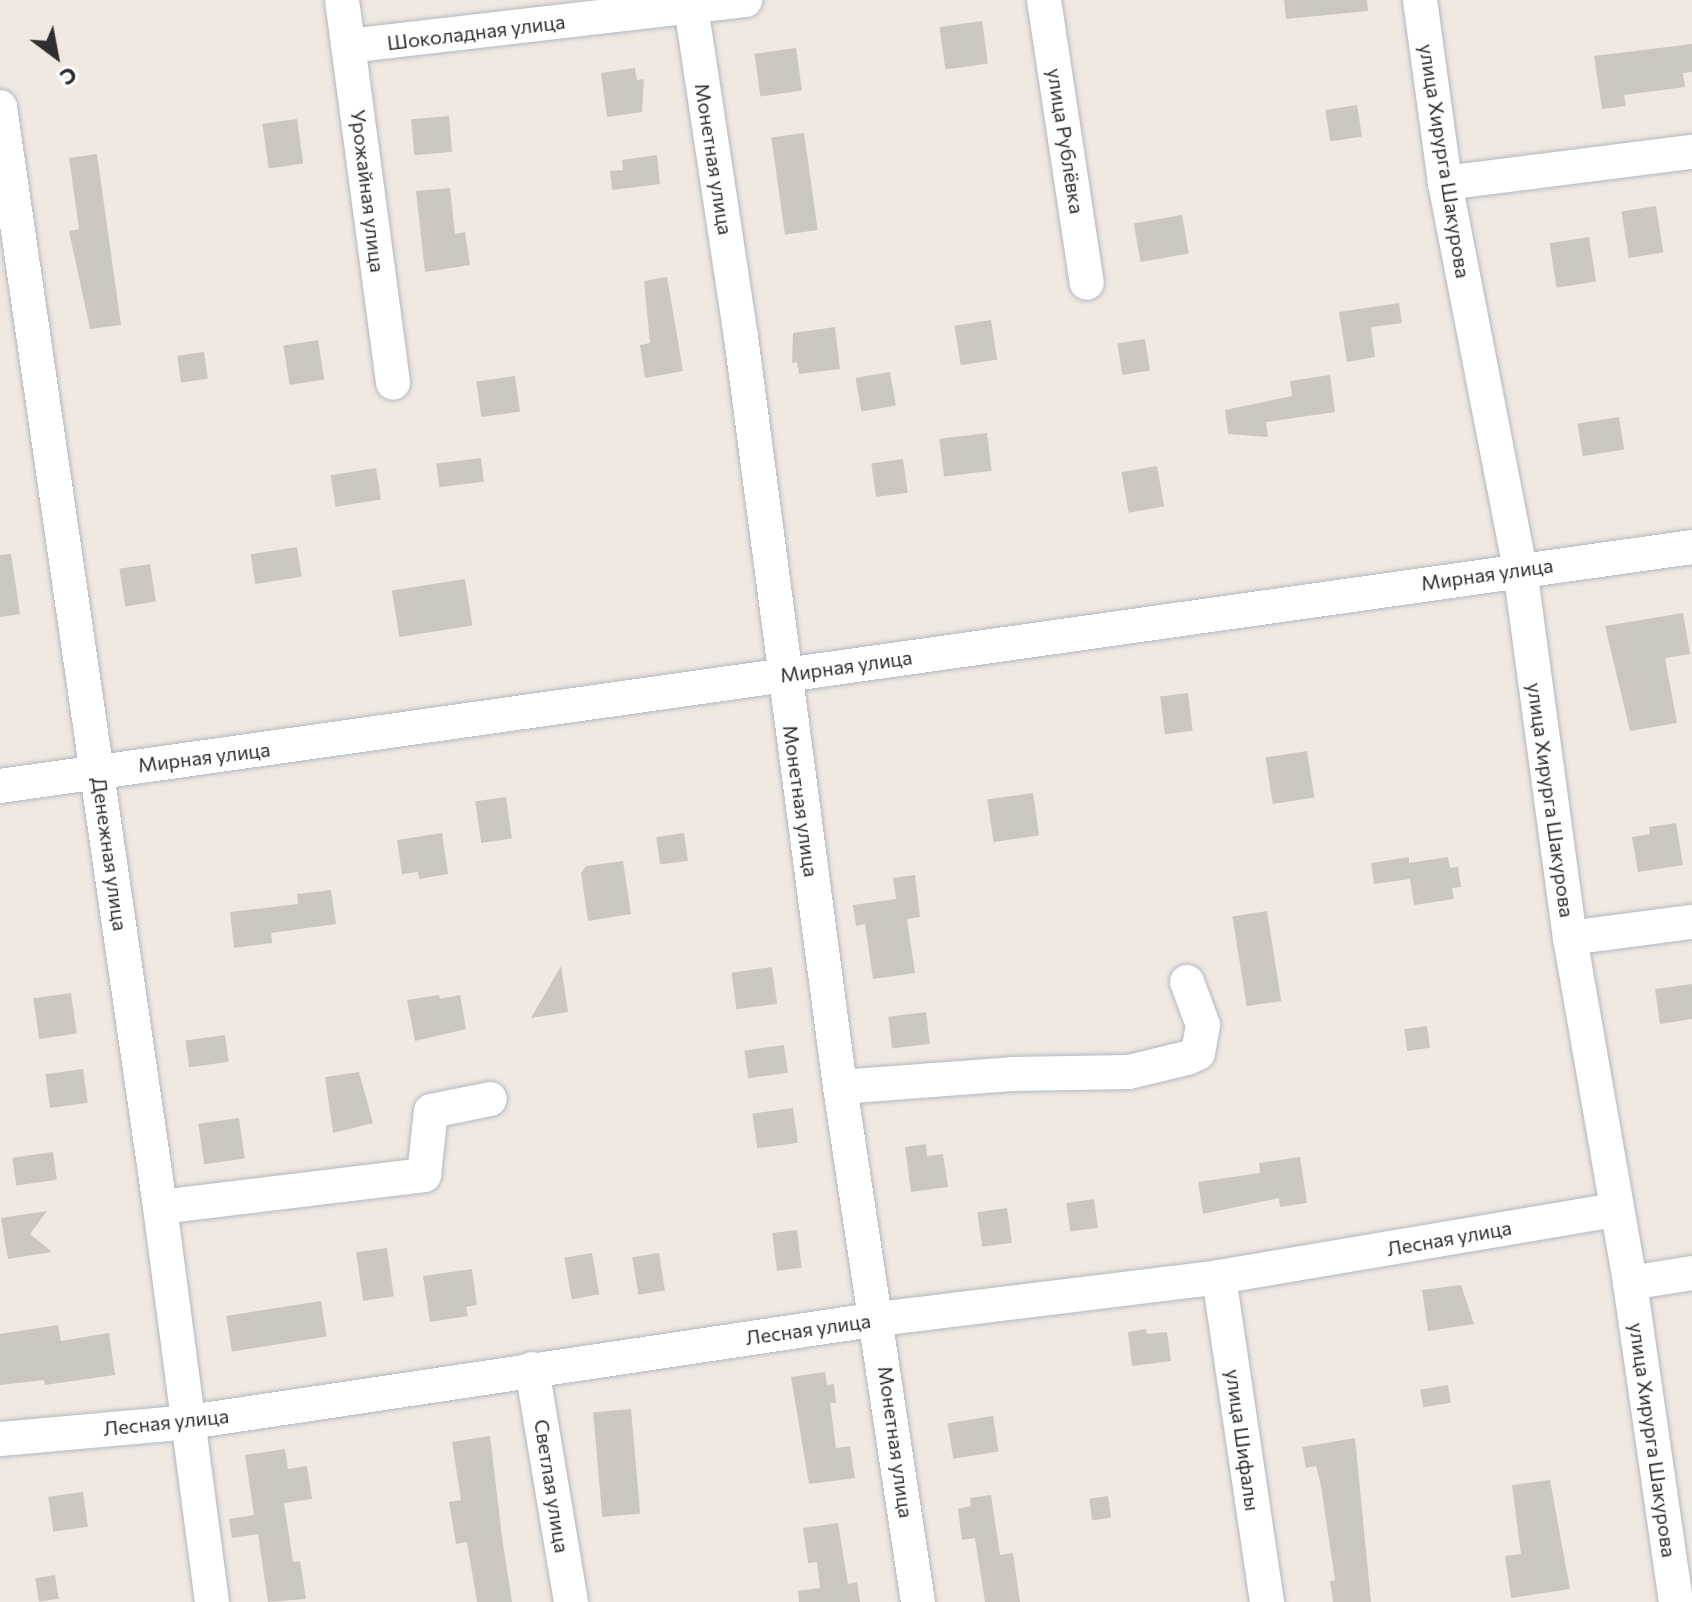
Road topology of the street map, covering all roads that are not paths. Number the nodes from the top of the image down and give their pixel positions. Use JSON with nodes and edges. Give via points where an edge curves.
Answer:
{"nodes":[{"id":1,"x":342,"y":0,"type":"edge"},
{"id":2,"x":745,"y":0,"type":"edge"},
{"id":3,"x":1044,"y":0,"type":"edge"},
{"id":4,"x":1420,"y":0,"type":"edge"},
{"id":5,"x":691,"y":4,"type":"edge"},
{"id":6,"x":349,"y":46,"type":"junction"},
{"id":7,"x":0,"y":109,"type":"edge"},
{"id":8,"x":1692,"y":152,"type":"edge"},
{"id":9,"x":1445,"y":183,"type":"junction"},
{"id":10,"x":1087,"y":283,"type":"dead end"},
{"id":11,"x":393,"y":383,"type":"dead end"},
{"id":12,"x":1692,"y":547,"type":"edge"},
{"id":13,"x":1520,"y":569,"type":"junction"},
{"id":14,"x":783,"y":675,"type":"junction"},
{"id":15,"x":98,"y":771,"type":"junction"},
{"id":16,"x":0,"y":786,"type":"edge"},
{"id":17,"x":1692,"y":922,"type":"edge"},
{"id":18,"x":1570,"y":938,"type":"junction"},
{"id":19,"x":1187,"y":982,"type":"dead end"},
{"id":20,"x":840,"y":1087,"type":"junction"},
{"id":21,"x":490,"y":1099,"type":"dead end"},
{"id":22,"x":160,"y":1207,"type":"junction"},
{"id":23,"x":1614,"y":1210,"type":"junction"},
{"id":24,"x":1692,"y":1273,"type":"edge"},
{"id":25,"x":1219,"y":1277,"type":"junction"},
{"id":26,"x":1630,"y":1283,"type":"junction"},
{"id":27,"x":878,"y":1319,"type":"junction"},
{"id":28,"x":532,"y":1369,"type":"junction"},
{"id":29,"x":190,"y":1422,"type":"junction"},
{"id":30,"x":0,"y":1439,"type":"edge"},
{"id":31,"x":212,"y":1602,"type":"edge"},
{"id":32,"x":571,"y":1602,"type":"edge"},
{"id":33,"x":918,"y":1602,"type":"edge"},
{"id":34,"x":1267,"y":1602,"type":"edge"},
{"id":35,"x":1676,"y":1602,"type":"edge"}],
"edges":[{"from":1,"to":6,"type":"street","name":"Урожайная улица"},
{"from":2,"to":5,"type":"street","name":"Шоколадная улица"},
{"from":3,"to":10,"type":"street","name":"улица Рублёвка"},
{"from":4,"to":9,"type":"street","name":"улица Хирурга Шакурова"},
{"from":5,"to":6,"type":"street","name":"Шоколадная улица"},
{"from":5,"to":14,"type":"street","name":"Монетная улица","via":[[741,337]]},
{"from":6,"to":11,"type":"street","name":"Урожайная улица"},
{"from":7,"to":15,"type":"street","name":"Денежная улица"},
{"from":8,"to":9,"type":"street"},
{"from":9,"to":13,"type":"street","name":"улица Хирурга Шакурова"},
{"from":12,"to":13,"type":"street","name":"Мирная улица"},
{"from":13,"to":14,"type":"street","name":"Мирная улица"},
{"from":13,"to":18,"type":"street","name":"улица Хирурга Шакурова"},
{"from":14,"to":15,"type":"street","name":"Мирная улица","via":[[510,718]]},
{"from":14,"to":20,"type":"street","name":"Монетная улица"},
{"from":15,"to":16,"type":"street","name":"Мирная улица"},
{"from":15,"to":22,"type":"street","name":"Денежная улица"},
{"from":17,"to":18,"type":"street"},
{"from":18,"to":23,"type":"street","name":"улица Хирурга Шакурова"},
{"from":19,"to":20,"type":"street","via":[[1203,1025],[1198,1053],[1187,1058],[1129,1072],[1012,1074]]},
{"from":20,"to":27,"type":"street","name":"Монетная улица"},
{"from":21,"to":22,"type":"street","via":[[431,1111],[424,1175]]},
{"from":22,"to":29,"type":"street","name":"Денежная улица"},
{"from":23,"to":25,"type":"street","name":"Лесная улица"},
{"from":23,"to":26,"type":"street","name":"улица Хирурга Шакурова"},
{"from":24,"to":26,"type":"street"},
{"from":25,"to":27,"type":"street","name":"Лесная улица"},
{"from":25,"to":34,"type":"street","name":"улица Шифалы"},
{"from":26,"to":35,"type":"street","name":"улица Хирурга Шакурова"},
{"from":27,"to":28,"type":"street","name":"Лесная улица"},
{"from":27,"to":33,"type":"street","name":"Монетная улица"},
{"from":28,"to":29,"type":"street","name":"Лесная улица"},
{"from":28,"to":32,"type":"street","name":"Светлая улица"},
{"from":29,"to":30,"type":"street","name":"Лесная улица"},
{"from":29,"to":31,"type":"street","name":"Денежная улица"}]}
